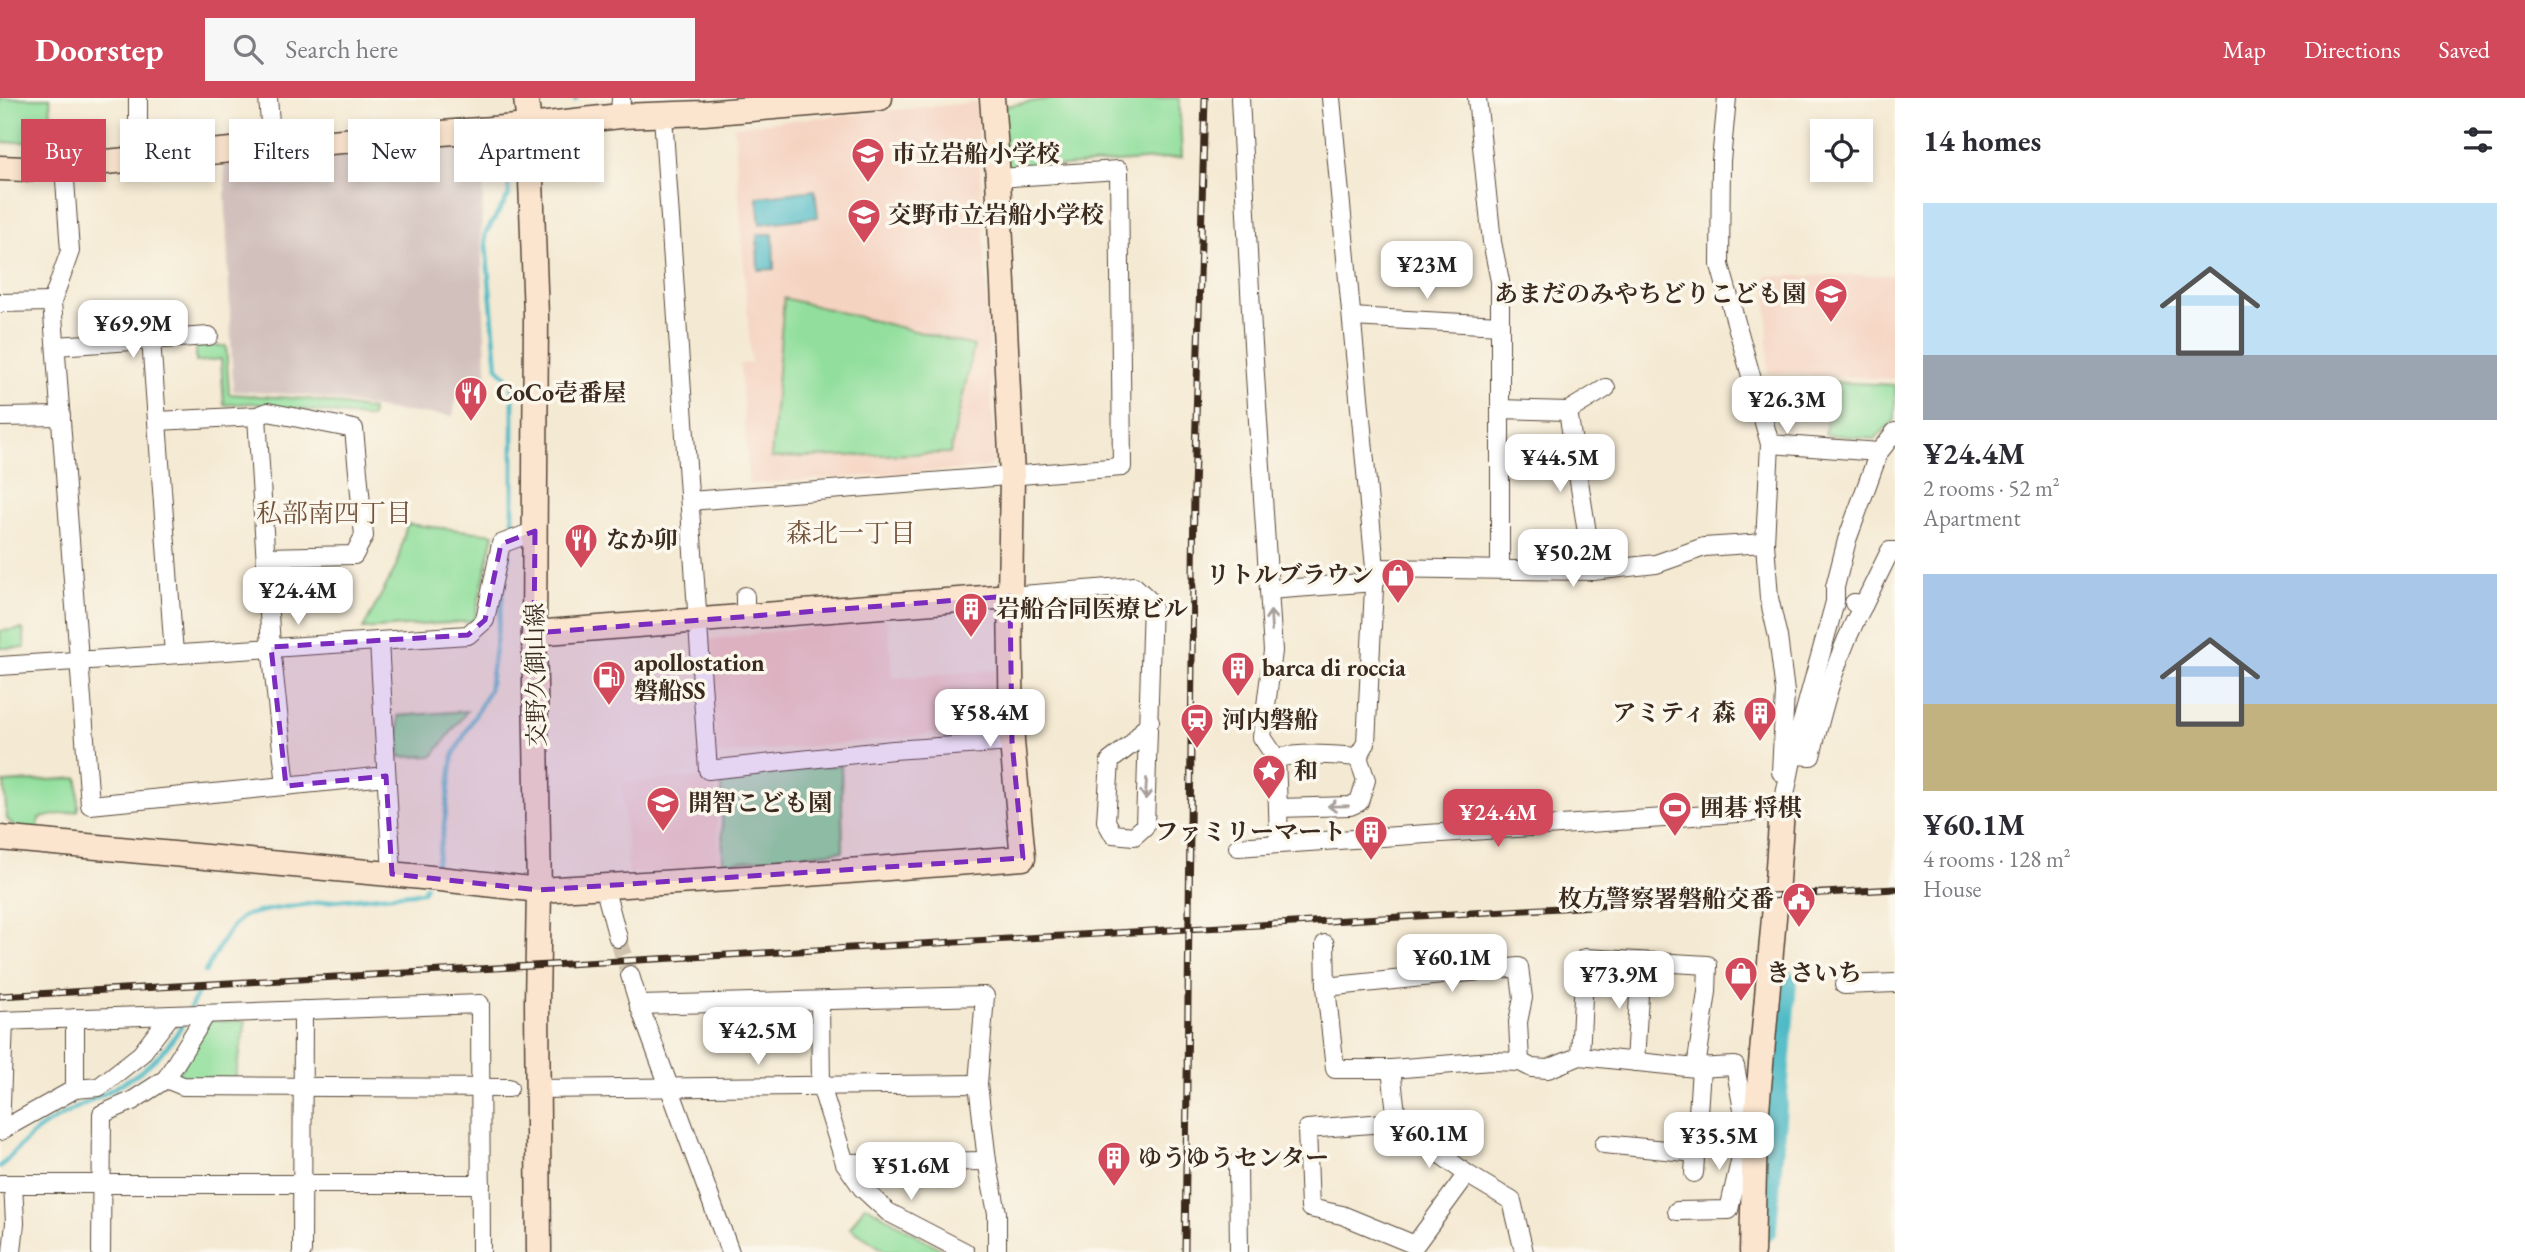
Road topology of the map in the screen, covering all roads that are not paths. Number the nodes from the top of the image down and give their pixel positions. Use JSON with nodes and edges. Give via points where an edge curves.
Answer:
{"nodes":[{"id":1,"x":138,"y":98,"type":"edge"},
{"id":2,"x":268,"y":98,"type":"edge"},
{"id":3,"x":526,"y":98,"type":"edge"},
{"id":4,"x":880,"y":98,"type":"edge"},
{"id":5,"x":992,"y":98,"type":"edge"},
{"id":6,"x":1240,"y":98,"type":"edge"},
{"id":7,"x":1331,"y":98,"type":"edge"},
{"id":8,"x":1477,"y":98,"type":"edge"},
{"id":9,"x":1727,"y":98,"type":"edge"},
{"id":10,"x":846,"y":99,"type":"edge"},
{"id":11,"x":759,"y":103,"type":"edge"},
{"id":12,"x":704,"y":106,"type":"edge"},
{"id":13,"x":620,"y":107,"type":"edge"},
{"id":14,"x":663,"y":116,"type":"junction"},
{"id":15,"x":138,"y":119,"type":"edge"},
{"id":16,"x":270,"y":119,"type":"edge"},
{"id":17,"x":528,"y":119,"type":"edge"},
{"id":18,"x":563,"y":119,"type":"edge"},
{"id":19,"x":454,"y":132,"type":"edge"},
{"id":20,"x":334,"y":142,"type":"edge"},
{"id":21,"x":0,"y":168,"type":"edge"},
{"id":22,"x":21,"y":169,"type":"edge"},
{"id":23,"x":998,"y":178,"type":"junction"},
{"id":24,"x":65,"y":182,"type":"edge"},
{"id":25,"x":531,"y":182,"type":"edge"},
{"id":26,"x":52,"y":302,"type":"junction"},
{"id":27,"x":0,"y":303,"type":"edge"},
{"id":28,"x":1352,"y":317,"type":"junction"},
{"id":29,"x":1500,"y":324,"type":"junction"},
{"id":30,"x":209,"y":336,"type":"dead end"},
{"id":31,"x":151,"y":339,"type":"junction"},
{"id":32,"x":55,"y":346,"type":"junction"},
{"id":33,"x":1606,"y":388,"type":"dead end"},
{"id":34,"x":1500,"y":408,"type":"junction"},
{"id":35,"x":1568,"y":411,"type":"junction"},
{"id":36,"x":61,"y":416,"type":"junction"},
{"id":37,"x":257,"y":416,"type":"junction"},
{"id":38,"x":0,"y":417,"type":"edge"},
{"id":39,"x":157,"y":421,"type":"junction"},
{"id":40,"x":1895,"y":432,"type":"edge"},
{"id":41,"x":1770,"y":444,"type":"junction"},
{"id":42,"x":1879,"y":452,"type":"junction"},
{"id":43,"x":1013,"y":476,"type":"junction"},
{"id":44,"x":690,"y":501,"type":"junction"},
{"id":45,"x":535,"y":531,"type":"junction"},
{"id":46,"x":1765,"y":543,"type":"junction"},
{"id":47,"x":1895,"y":551,"type":"edge"},
{"id":48,"x":266,"y":557,"type":"junction"},
{"id":49,"x":1500,"y":568,"type":"junction"},
{"id":50,"x":1593,"y":571,"type":"junction"},
{"id":51,"x":1375,"y":575,"type":"junction"},
{"id":52,"x":1269,"y":590,"type":"junction"},
{"id":53,"x":1010,"y":596,"type":"junction"},
{"id":54,"x":1835,"y":602,"type":"junction"},
{"id":55,"x":1864,"y":604,"type":"junction"},
{"id":56,"x":696,"y":621,"type":"junction"},
{"id":57,"x":534,"y":633,"type":"junction"},
{"id":58,"x":379,"y":641,"type":"junction"},
{"id":59,"x":271,"y":648,"type":"junction"},
{"id":60,"x":174,"y":654,"type":"junction"},
{"id":61,"x":79,"y":660,"type":"junction"},
{"id":62,"x":0,"y":666,"type":"edge"},
{"id":63,"x":1150,"y":721,"type":"junction"},
{"id":64,"x":1012,"y":742,"type":"junction"},
{"id":65,"x":1793,"y":755,"type":"junction"},
{"id":66,"x":1358,"y":757,"type":"junction"},
{"id":67,"x":1276,"y":758,"type":"junction"},
{"id":68,"x":386,"y":776,"type":"junction"},
{"id":69,"x":1787,"y":785,"type":"junction"},
{"id":70,"x":286,"y":786,"type":"junction"},
{"id":71,"x":1278,"y":808,"type":"junction"},
{"id":72,"x":1782,"y":810,"type":"junction"},
{"id":73,"x":0,"y":838,"type":"edge"},
{"id":74,"x":1279,"y":844,"type":"junction"},
{"id":75,"x":1238,"y":847,"type":"dead end"},
{"id":76,"x":391,"y":874,"type":"junction"},
{"id":77,"x":604,"y":886,"type":"junction"},
{"id":78,"x":539,"y":890,"type":"junction"},
{"id":79,"x":618,"y":938,"type":"tunnel mouth"},
{"id":80,"x":1325,"y":944,"type":"dead end"},
{"id":81,"x":1641,"y":962,"type":"junction"},
{"id":82,"x":630,"y":975,"type":"tunnel mouth"},
{"id":83,"x":1895,"y":983,"type":"edge"},
{"id":84,"x":1844,"y":985,"type":"dead end"},
{"id":85,"x":1326,"y":987,"type":"junction"},
{"id":86,"x":820,"y":1001,"type":"junction"},
{"id":87,"x":639,"y":1005,"type":"junction"},
{"id":88,"x":303,"y":1010,"type":"junction"},
{"id":89,"x":206,"y":1014,"type":"junction"},
{"id":90,"x":172,"y":1015,"type":"junction"},
{"id":91,"x":75,"y":1018,"type":"junction"},
{"id":92,"x":2,"y":1021,"type":"edge"},
{"id":93,"x":1580,"y":1056,"type":"junction"},
{"id":94,"x":1520,"y":1062,"type":"junction"},
{"id":95,"x":1634,"y":1062,"type":"junction"},
{"id":96,"x":1699,"y":1068,"type":"junction"},
{"id":97,"x":1391,"y":1069,"type":"junction"},
{"id":98,"x":166,"y":1079,"type":"junction"},
{"id":99,"x":978,"y":1084,"type":"junction"},
{"id":100,"x":821,"y":1086,"type":"junction"},
{"id":101,"x":303,"y":1087,"type":"junction"},
{"id":102,"x":670,"y":1087,"type":"junction"},
{"id":103,"x":481,"y":1088,"type":"junction"},
{"id":104,"x":509,"y":1088,"type":"dead end"},
{"id":105,"x":75,"y":1089,"type":"junction"},
{"id":106,"x":538,"y":1089,"type":"junction"},
{"id":107,"x":1397,"y":1122,"type":"junction"},
{"id":108,"x":0,"y":1131,"type":"edge"},
{"id":109,"x":1755,"y":1132,"type":"junction"},
{"id":110,"x":1604,"y":1144,"type":"dead end"},
{"id":111,"x":1696,"y":1153,"type":"junction"},
{"id":112,"x":987,"y":1161,"type":"junction"},
{"id":113,"x":845,"y":1163,"type":"junction"},
{"id":114,"x":1238,"y":1163,"type":"dead end"},
{"id":115,"x":1695,"y":1173,"type":"dead end"},
{"id":116,"x":1467,"y":1174,"type":"junction"},
{"id":117,"x":7,"y":1184,"type":"edge"},
{"id":118,"x":102,"y":1184,"type":"junction"},
{"id":119,"x":302,"y":1184,"type":"junction"},
{"id":120,"x":481,"y":1184,"type":"junction"},
{"id":121,"x":1687,"y":1205,"type":"dead end"},
{"id":122,"x":1413,"y":1248,"type":"edge"},
{"id":123,"x":12,"y":1252,"type":"edge"},
{"id":124,"x":101,"y":1252,"type":"edge"},
{"id":125,"x":302,"y":1252,"type":"edge"},
{"id":126,"x":481,"y":1252,"type":"edge"},
{"id":127,"x":539,"y":1252,"type":"edge"},
{"id":128,"x":730,"y":1252,"type":"edge"},
{"id":129,"x":965,"y":1252,"type":"edge"},
{"id":130,"x":997,"y":1252,"type":"edge"},
{"id":131,"x":1239,"y":1252,"type":"edge"},
{"id":132,"x":1524,"y":1252,"type":"edge"},
{"id":133,"x":1752,"y":1252,"type":"edge"}],
"edges":[{"from":1,"to":15,"type":"street"},
{"from":2,"to":16,"type":"street"},
{"from":3,"to":17,"type":"street","name":"交野久御山線"},
{"from":4,"to":10,"type":"street"},
{"from":5,"to":23,"type":"street"},
{"from":6,"to":52,"type":"street"},
{"from":7,"to":28,"type":"street"},
{"from":8,"to":29,"type":"street","via":[[1500,281]]},
{"from":9,"to":41,"type":"street","via":[[1720,265]]},
{"from":10,"to":11,"type":"street"},
{"from":11,"to":12,"type":"street"},
{"from":12,"to":14,"type":"street"},
{"from":13,"to":14,"type":"street"},
{"from":13,"to":18,"type":"street"},
{"from":14,"to":44,"type":"street"},
{"from":19,"to":20,"type":"street"},
{"from":21,"to":22,"type":"street"},
{"from":23,"to":43,"type":"street"},
{"from":23,"to":43,"type":"street","via":[[1119,170],[1122,467]]},
{"from":24,"to":26,"type":"street","via":[[70,251]]},
{"from":25,"to":45,"type":"street","name":"交野久御山線"},
{"from":26,"to":27,"type":"street"},
{"from":26,"to":32,"type":"street"},
{"from":28,"to":29,"type":"street"},
{"from":28,"to":51,"type":"street"},
{"from":29,"to":34,"type":"street"},
{"from":30,"to":31,"type":"street"},
{"from":31,"to":32,"type":"street"},
{"from":31,"to":39,"type":"street"},
{"from":32,"to":36,"type":"street"},
{"from":33,"to":35,"type":"street"},
{"from":34,"to":35,"type":"street"},
{"from":34,"to":49,"type":"street"},
{"from":35,"to":50,"type":"street"},
{"from":36,"to":38,"type":"street"},
{"from":36,"to":61,"type":"street"},
{"from":37,"to":39,"type":"street"},
{"from":37,"to":48,"type":"street"},
{"from":37,"to":48,"type":"street","via":[[268,412],[354,429],[364,536],[354,555]]},
{"from":39,"to":60,"type":"street"},
{"from":40,"to":42,"type":"street"},
{"from":41,"to":42,"type":"street"},
{"from":41,"to":46,"type":"street"},
{"from":42,"to":54,"type":"street","via":[[1847,540]]},
{"from":43,"to":44,"type":"street"},
{"from":43,"to":53,"type":"street"},
{"from":44,"to":56,"type":"street"},
{"from":45,"to":57,"type":"street","name":"交野久御山線"},
{"from":45,"to":58,"type":"street","via":[[501,544],[485,621],[468,635]]},
{"from":46,"to":50,"type":"street","via":[[1704,547],[1656,564]]},
{"from":46,"to":69,"type":"street","via":[[1785,692],[1781,772]]},
{"from":47,"to":55,"type":"street","via":[[1890,551]]},
{"from":48,"to":59,"type":"street"},
{"from":49,"to":50,"type":"street"},
{"from":49,"to":51,"type":"street"},
{"from":51,"to":52,"type":"street"},
{"from":51,"to":66,"type":"street","via":[[1366,743]]},
{"from":67,"to":52,"type":"street","one_way":true,"via":[[1262,737],[1273,651]]},
{"from":53,"to":56,"type":"street","via":[[745,607]]},
{"from":53,"to":63,"type":"street","via":[[1134,586],[1152,603]]},
{"from":53,"to":64,"type":"street","via":[[1004,699]]},
{"from":54,"to":55,"type":"street"},
{"from":54,"to":65,"type":"street"},
{"from":55,"to":65,"type":"street","via":[[1826,691],[1811,756]]},
{"from":56,"to":57,"type":"street"},
{"from":56,"to":64,"type":"street","via":[[708,770]]},
{"from":57,"to":78,"type":"street","name":"交野久御山線"},
{"from":58,"to":59,"type":"street"},
{"from":58,"to":68,"type":"street"},
{"from":59,"to":60,"type":"street"},
{"from":59,"to":70,"type":"street"},
{"from":60,"to":61,"type":"street"},
{"from":61,"to":62,"type":"street"},
{"from":61,"to":70,"type":"street","via":[[90,805]]},
{"from":63,"to":63,"type":"street","one_way":true,"via":[[1145,827],[1134,836],[1113,834],[1106,821],[1110,761],[1132,744]]},
{"from":64,"to":77,"type":"street","via":[[1023,859]]},
{"from":65,"to":69,"type":"street"},
{"from":66,"to":67,"type":"street","via":[[1293,754]]},
{"from":66,"to":71,"type":"street","one_way":true,"via":[[1366,780],[1359,802]]},
{"from":67,"to":71,"type":"street"},
{"from":68,"to":70,"type":"street"},
{"from":68,"to":76,"type":"street"},
{"from":69,"to":72,"type":"street"},
{"from":71,"to":74,"type":"street"},
{"from":72,"to":74,"type":"street"},
{"from":72,"to":109,"type":"street"},
{"from":73,"to":76,"type":"street"},
{"from":74,"to":75,"type":"street"},
{"from":76,"to":78,"type":"street"},
{"from":77,"to":78,"type":"street"},
{"from":77,"to":79,"type":"street"},
{"from":78,"to":106,"type":"street","name":"交野久御山線"},
{"from":80,"to":85,"type":"street"},
{"from":81,"to":93,"type":"street","via":[[1585,958]]},
{"from":81,"to":95,"type":"street"},
{"from":81,"to":96,"type":"street","via":[[1708,964]]},
{"from":82,"to":87,"type":"street"},
{"from":83,"to":84,"type":"street"},
{"from":85,"to":94,"type":"street","via":[[1518,967]]},
{"from":85,"to":97,"type":"street","via":[[1335,1069]]},
{"from":86,"to":87,"type":"street"},
{"from":86,"to":99,"type":"street","via":[[985,996]]},
{"from":86,"to":100,"type":"street"},
{"from":87,"to":102,"type":"street"},
{"from":88,"to":89,"type":"street"},
{"from":88,"to":101,"type":"street"},
{"from":88,"to":103,"type":"street","via":[[480,1004]]},
{"from":89,"to":90,"type":"street"},
{"from":89,"to":98,"type":"street"},
{"from":90,"to":91,"type":"street"},
{"from":90,"to":105,"type":"street","via":[[141,1054],[99,1087]]},
{"from":91,"to":92,"type":"street"},
{"from":91,"to":105,"type":"street"},
{"from":92,"to":108,"type":"street"},
{"from":93,"to":94,"type":"street","via":[[1548,1069]]},
{"from":93,"to":95,"type":"street"},
{"from":94,"to":97,"type":"street"},
{"from":95,"to":96,"type":"street"},
{"from":96,"to":109,"type":"street","via":[[1735,1066],[1745,1121]]},
{"from":96,"to":111,"type":"street"},
{"from":97,"to":107,"type":"street"},
{"from":98,"to":101,"type":"street","via":[[183,1086]]},
{"from":98,"to":118,"type":"street","via":[[102,1114]]},
{"from":99,"to":100,"type":"street"},
{"from":99,"to":112,"type":"street"},
{"from":100,"to":102,"type":"street"},
{"from":100,"to":113,"type":"street"},
{"from":101,"to":103,"type":"street"},
{"from":101,"to":119,"type":"street"},
{"from":102,"to":106,"type":"street"},
{"from":102,"to":128,"type":"street"},
{"from":103,"to":104,"type":"street"},
{"from":103,"to":120,"type":"street"},
{"from":105,"to":108,"type":"street"},
{"from":106,"to":127,"type":"street","name":"交野久御山線"},
{"from":107,"to":116,"type":"street"},
{"from":107,"to":122,"type":"street","via":[[1307,1129],[1310,1208],[1342,1215]]},
{"from":109,"to":121,"type":"street","via":[[1743,1148],[1729,1210]]},
{"from":109,"to":133,"type":"street"},
{"from":110,"to":111,"type":"street"},
{"from":111,"to":115,"type":"street"},
{"from":112,"to":113,"type":"street"},
{"from":112,"to":130,"type":"street","via":[[997,1213]]},
{"from":113,"to":129,"type":"street","via":[[862,1188],[888,1212]]},
{"from":114,"to":131,"type":"street"},
{"from":116,"to":122,"type":"street"},
{"from":116,"to":132,"type":"street","via":[[1512,1201]]},
{"from":117,"to":118,"type":"street"},
{"from":117,"to":123,"type":"street","via":[[15,1223]]},
{"from":118,"to":119,"type":"street"},
{"from":118,"to":124,"type":"street"},
{"from":119,"to":120,"type":"street"},
{"from":119,"to":125,"type":"street"},
{"from":120,"to":126,"type":"street"}]}
